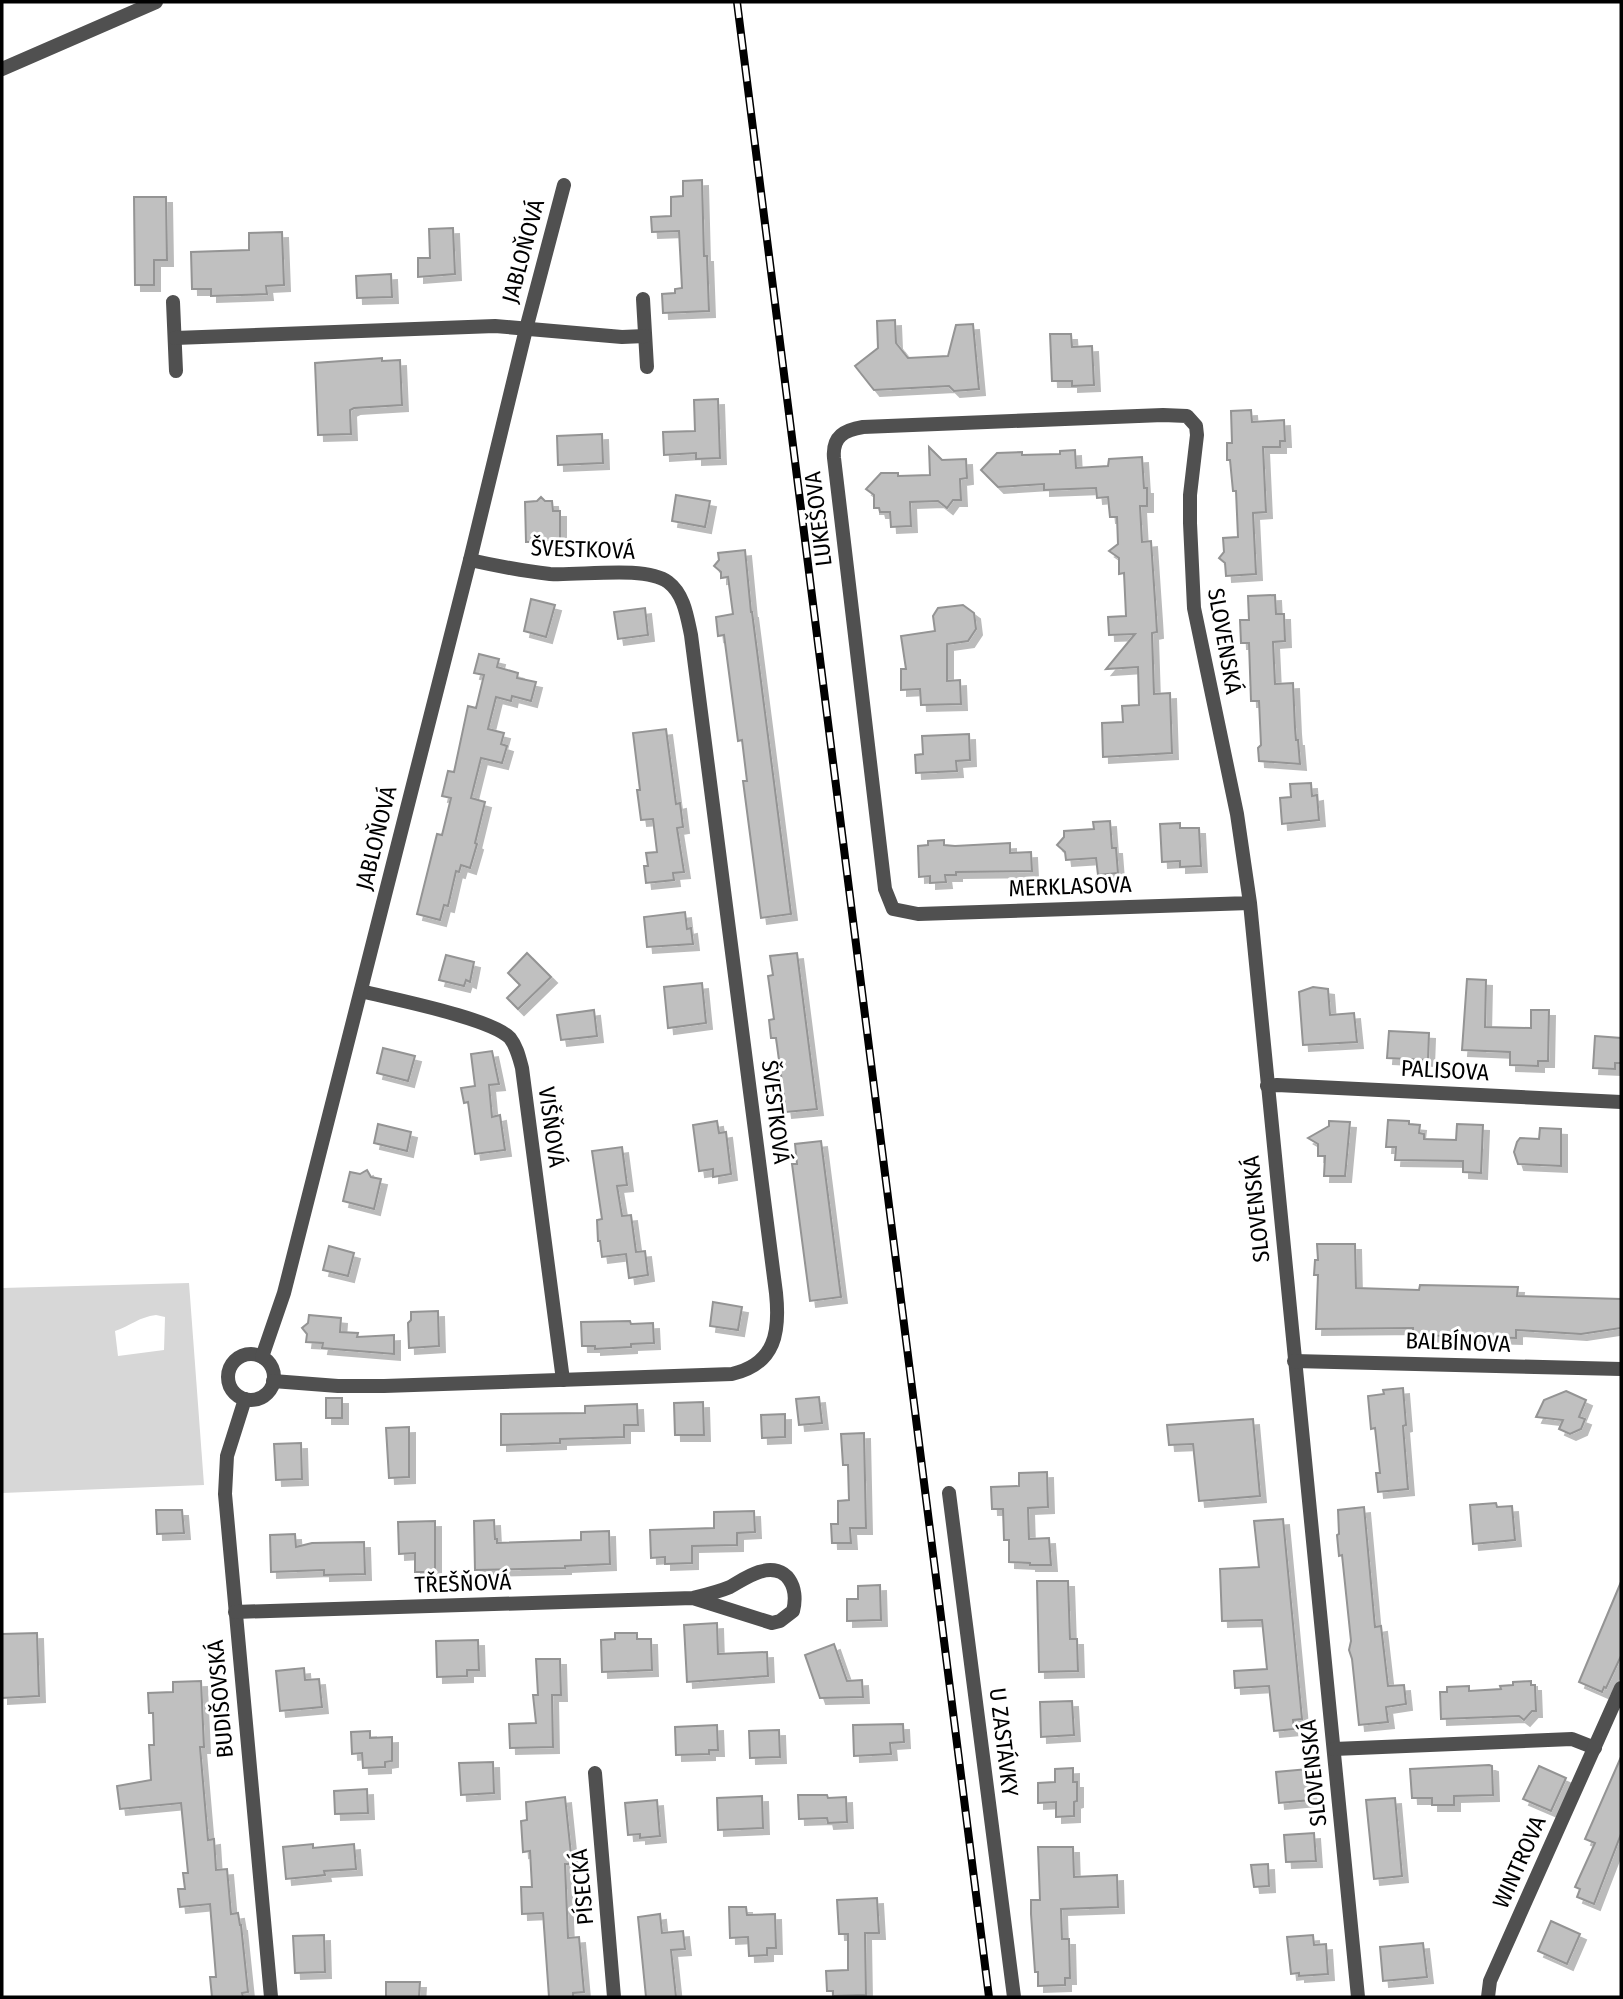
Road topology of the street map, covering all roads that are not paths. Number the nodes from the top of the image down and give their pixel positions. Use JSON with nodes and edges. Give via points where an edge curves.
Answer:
{"nodes":[{"id":1,"x":156,"y":2,"type":"edge"},
{"id":2,"x":2,"y":69,"type":"edge"},
{"id":3,"x":564,"y":186,"type":"dead end"},
{"id":4,"x":643,"y":299,"type":"dead end"},
{"id":5,"x":173,"y":302,"type":"dead end"},
{"id":6,"x":526,"y":329,"type":"junction"},
{"id":7,"x":645,"y":336,"type":"junction"},
{"id":8,"x":175,"y":338,"type":"junction"},
{"id":9,"x":647,"y":367,"type":"dead end"},
{"id":10,"x":176,"y":371,"type":"dead end"},
{"id":11,"x":1193,"y":420,"type":"joint"},
{"id":12,"x":470,"y":560,"type":"junction"},
{"id":13,"x":1250,"y":903,"type":"junction"},
{"id":14,"x":893,"y":909,"type":"joint"},
{"id":15,"x":361,"y":991,"type":"junction"},
{"id":16,"x":1267,"y":1086,"type":"junction"},
{"id":17,"x":1621,"y":1102,"type":"edge"},
{"id":18,"x":262,"y":1357,"type":"junction"},
{"id":19,"x":1294,"y":1361,"type":"junction"},
{"id":20,"x":1621,"y":1369,"type":"edge"},
{"id":21,"x":563,"y":1380,"type":"junction"},
{"id":22,"x":273,"y":1381,"type":"junction"},
{"id":23,"x":245,"y":1399,"type":"junction"},
{"id":24,"x":948,"y":1493,"type":"dead end"},
{"id":25,"x":693,"y":1598,"type":"junction"},
{"id":26,"x":234,"y":1612,"type":"junction"},
{"id":27,"x":1621,"y":1688,"type":"edge"},
{"id":28,"x":1595,"y":1748,"type":"junction"},
{"id":29,"x":1334,"y":1749,"type":"junction"},
{"id":30,"x":595,"y":1773,"type":"dead end"},
{"id":31,"x":271,"y":1997,"type":"edge"},
{"id":32,"x":614,"y":1997,"type":"edge"},
{"id":33,"x":1014,"y":1997,"type":"edge"},
{"id":34,"x":1358,"y":1997,"type":"edge"},
{"id":35,"x":1488,"y":1997,"type":"edge"}],
"edges":[{"from":1,"to":2,"type":"street"},
{"from":3,"to":6,"type":"street","name":"JABLOŇOVÁ"},
{"from":4,"to":7,"type":"street"},
{"from":5,"to":8,"type":"street"},
{"from":6,"to":7,"type":"street","name":"JABLOŇOVÁ"},
{"from":6,"to":8,"type":"street","name":"JABLOŇOVÁ","via":[[495,326]]},
{"from":6,"to":12,"type":"street","name":"JABLOŇOVÁ"},
{"from":7,"to":9,"type":"street"},
{"from":8,"to":10,"type":"street"},
{"from":11,"to":13,"type":"street","name":"SLOVENSKÁ","via":[[1197,435],[1190,495],[1194,608],[1237,814]]},
{"from":11,"to":14,"type":"street","name":"LUKEŠOVA","via":[[1163,415],[877,427],[839,435],[834,457],[885,889]]},
{"from":12,"to":15,"type":"street","name":"JABLOŇOVÁ"},
{"from":12,"to":21,"type":"street","name":"ŠVESTKOVÁ","via":[[552,574],[644,574],[667,582],[683,602],[691,635],[776,1293],[772,1345],[756,1365],[742,1371]]},
{"from":13,"to":14,"type":"street","name":"MERKLASOVA","via":[[918,914]]},
{"from":13,"to":16,"type":"street","name":"SLOVENSKÁ"},
{"from":15,"to":18,"type":"street","name":"JABLOŇOVÁ","via":[[284,1293]]},
{"from":15,"to":21,"type":"street","name":"VIŠŇOVÁ","via":[[482,1022],[504,1033],[516,1047]]},
{"from":16,"to":17,"type":"street","name":"PALISOVA"},
{"from":16,"to":19,"type":"street","name":"SLOVENSKÁ"},
{"from":18,"to":22,"type":"street","via":[[272,1367]]},
{"from":18,"to":23,"type":"street","via":[[242,1356],[229,1370],[231,1389]]},
{"from":19,"to":20,"type":"street","name":"BALBÍNOVA"},
{"from":19,"to":29,"type":"street","name":"SLOVENSKÁ"},
{"from":21,"to":22,"type":"street","name":"ŠVESTKOVÁ","via":[[362,1387]]},
{"from":22,"to":23,"type":"street","via":[[264,1396]]},
{"from":23,"to":26,"type":"street","name":"BUDIŠOVSKÁ","via":[[225,1469]]},
{"from":24,"to":33,"type":"street","name":"U ZASTÁVKY"},
{"from":25,"to":25,"type":"street","name":"TŘEŠŇOVÁ","via":[[761,1571],[786,1576],[796,1591],[793,1611],[772,1623]]},
{"from":25,"to":26,"type":"street","name":"TŘEŠŇOVÁ"},
{"from":26,"to":31,"type":"street","name":"BUDIŠOVSKÁ"},
{"from":27,"to":28,"type":"street","name":"WINTROVA"},
{"from":28,"to":29,"type":"street","via":[[1572,1740]]},
{"from":28,"to":35,"type":"street","name":"WINTROVA","via":[[1490,1981]]},
{"from":29,"to":34,"type":"street","name":"SLOVENSKÁ"},
{"from":30,"to":32,"type":"street","name":"PÍSECKÁ"}]}
